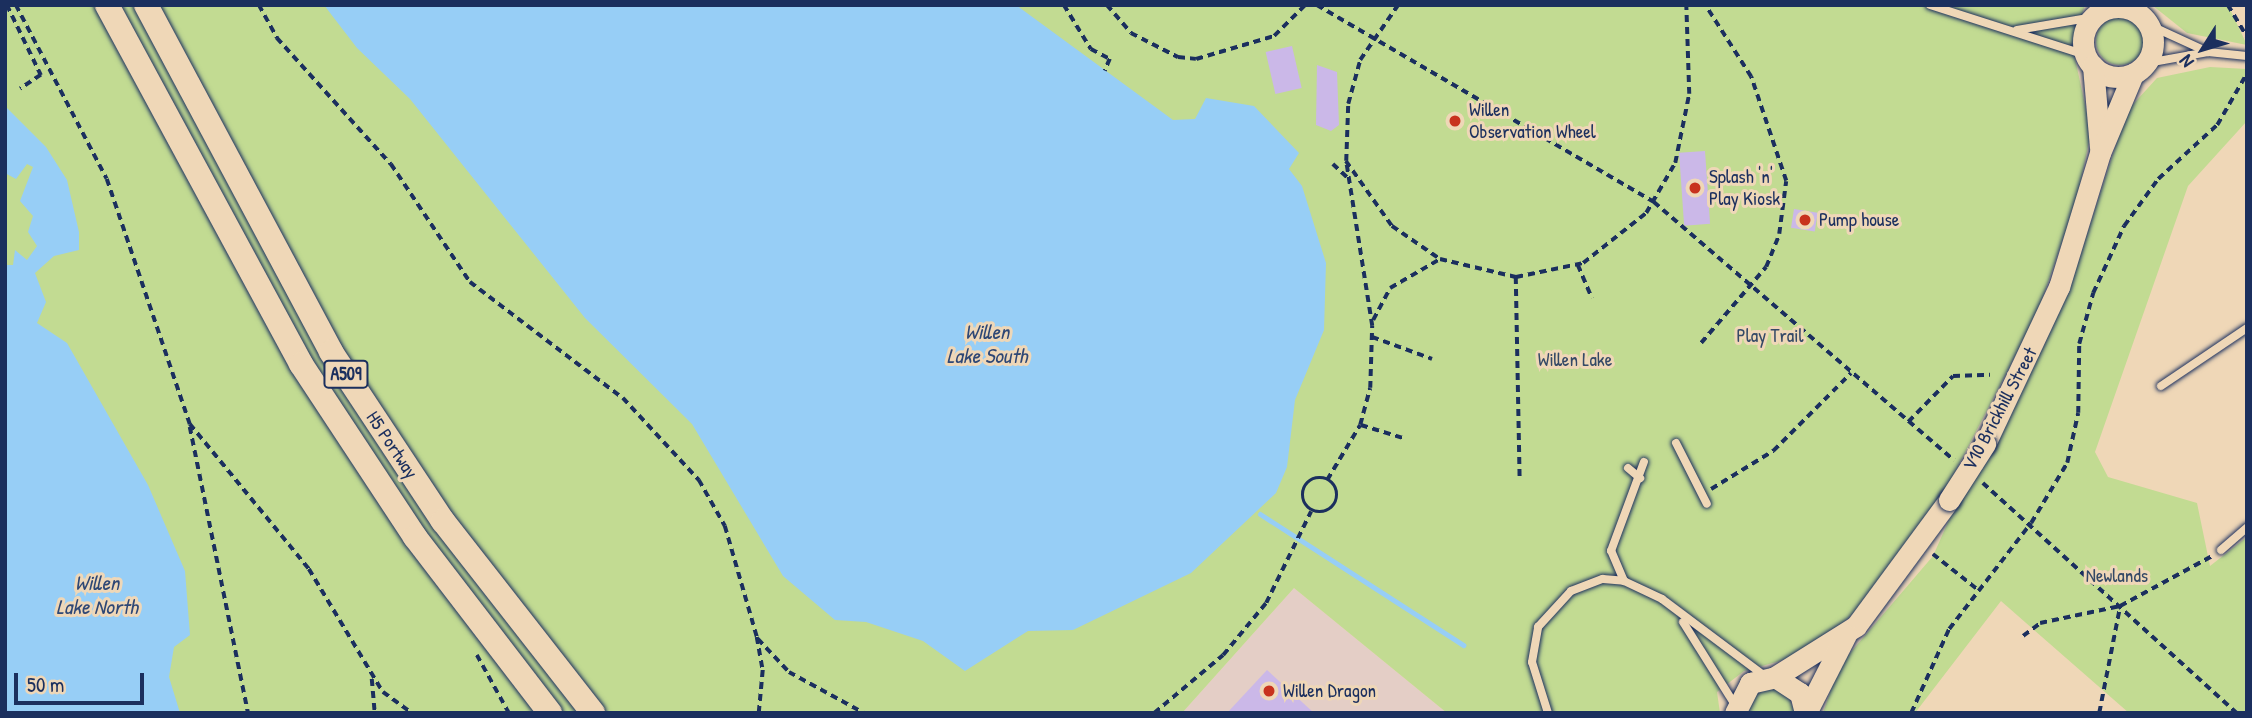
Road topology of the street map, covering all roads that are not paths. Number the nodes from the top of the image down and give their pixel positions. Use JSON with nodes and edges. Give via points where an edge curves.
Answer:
{"nodes":[{"id":1,"x":107,"y":5,"type":"edge"},
{"id":2,"x":146,"y":5,"type":"edge"},
{"id":3,"x":1930,"y":5,"type":"edge"},
{"id":4,"x":2101,"y":11,"type":"edge"},
{"id":5,"x":2144,"y":16,"type":"edge"},
{"id":6,"x":2017,"y":30,"type":"junction"},
{"id":7,"x":2208,"y":51,"type":"junction"},
{"id":8,"x":2247,"y":56,"type":"edge"},
{"id":9,"x":2090,"y":61,"type":"junction"},
{"id":10,"x":2140,"y":68,"type":"junction"},
{"id":11,"x":2100,"y":153,"type":"junction"},
{"id":12,"x":2247,"y":328,"type":"edge"},
{"id":13,"x":2161,"y":386,"type":"dead end"},
{"id":14,"x":1676,"y":443,"type":"dead end"},
{"id":15,"x":1644,"y":461,"type":"dead end"},
{"id":16,"x":1628,"y":468,"type":"dead end"},
{"id":17,"x":1640,"y":478,"type":"junction"},
{"id":18,"x":1707,"y":504,"type":"dead end"},
{"id":19,"x":2247,"y":527,"type":"edge"},
{"id":20,"x":2221,"y":550,"type":"road end"},
{"id":21,"x":1624,"y":581,"type":"junction"},
{"id":22,"x":1677,"y":614,"type":"junction"},
{"id":23,"x":1846,"y":635,"type":"junction"},
{"id":24,"x":1770,"y":677,"type":"junction"},
{"id":25,"x":1735,"y":709,"type":"edge"},
{"id":26,"x":550,"y":713,"type":"edge"},
{"id":27,"x":593,"y":713,"type":"edge"},
{"id":28,"x":1548,"y":713,"type":"edge"},
{"id":29,"x":1805,"y":713,"type":"edge"}],
"edges":[{"from":1,"to":26,"type":"main road","name":"H5 Portway","number":"A509","via":[[301,364],[415,537]]},
{"from":2,"to":27,"type":"main road","name":"H5 Portway","number":"A509","via":[[331,352],[443,521]]},
{"from":3,"to":6,"type":"lane"},
{"from":4,"to":5,"type":"street","via":[[2124,8]]},
{"from":4,"to":6,"type":"lane"},
{"from":4,"to":9,"type":"street","via":[[2084,35]]},
{"from":5,"to":7,"type":"lane"},
{"from":5,"to":10,"type":"street"},
{"from":6,"to":9,"type":"lane"},
{"from":7,"to":8,"type":"lane"},
{"from":7,"to":10,"type":"lane"},
{"from":9,"to":10,"type":"street","via":[[2112,76]]},
{"from":9,"to":11,"type":"street","name":"V10 Brickhill Street"},
{"from":10,"to":11,"type":"street","name":"V10 Brickhill Street"},
{"from":11,"to":23,"type":"street","name":"V10 Brickhill Street","bridge":true,"via":[[2059,287],[1985,444],[1949,500]]},
{"from":12,"to":13,"type":"lane"},
{"from":14,"to":18,"type":"lane"},
{"from":15,"to":17,"type":"lane"},
{"from":16,"to":17,"type":"lane"},
{"from":17,"to":21,"type":"lane","via":[[1611,551]]},
{"from":19,"to":20,"type":"lane"},
{"from":21,"to":22,"type":"lane"},
{"from":21,"to":28,"type":"lane","via":[[1586,584],[1543,616],[1532,662]]},
{"from":22,"to":24,"type":"lane"},
{"from":22,"to":25,"type":"lane"},
{"from":23,"to":24,"type":"street","name":"V10 Brickhill Street"},
{"from":23,"to":29,"type":"street","name":"V10 Brickhill Street"},
{"from":24,"to":25,"type":"street","name":"V10 Brickhill Street","via":[[1749,683]]},
{"from":24,"to":29,"type":"street","via":[[1800,693]]}]}
